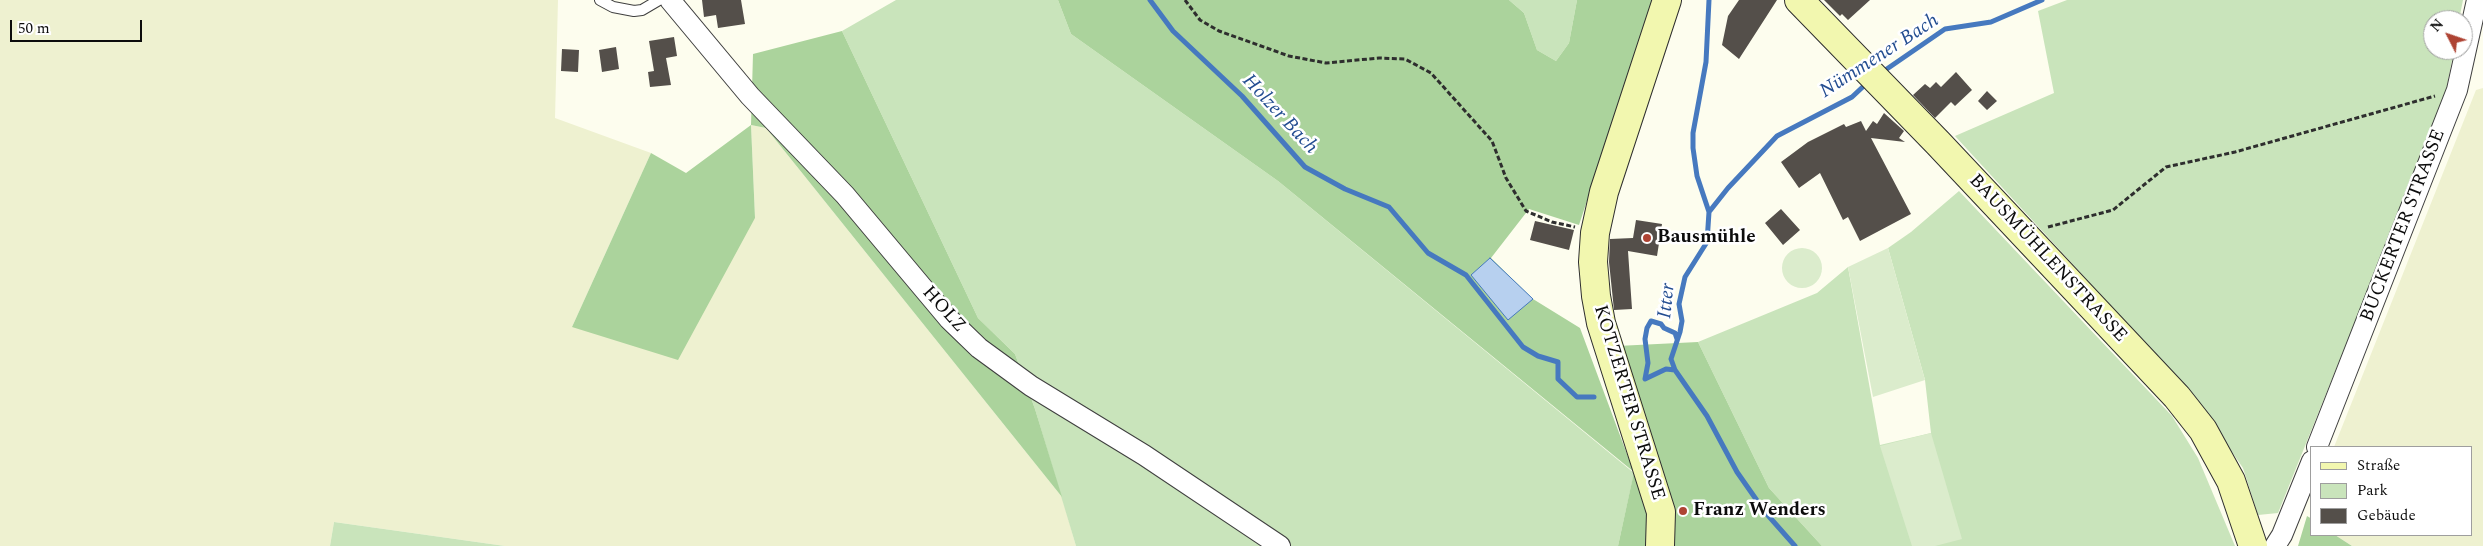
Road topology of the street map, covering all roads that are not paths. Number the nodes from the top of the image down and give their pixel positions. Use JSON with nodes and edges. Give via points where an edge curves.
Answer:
{"nodes":[{"id":1,"x":600,"y":0,"type":"edge"},
{"id":2,"x":659,"y":0,"type":"edge"},
{"id":3,"x":670,"y":0,"type":"edge"},
{"id":4,"x":1667,"y":0,"type":"edge"},
{"id":5,"x":1800,"y":0,"type":"edge"},
{"id":6,"x":2477,"y":0,"type":"edge"},
{"id":7,"x":2317,"y":446,"type":"edge"},
{"id":8,"x":2310,"y":466,"type":"edge"},
{"id":9,"x":1280,"y":546,"type":"edge"},
{"id":10,"x":1660,"y":546,"type":"edge"},
{"id":11,"x":2253,"y":546,"type":"edge"},
{"id":12,"x":2275,"y":546,"type":"edge"}],
"edges":[{"from":1,"to":2,"type":"lane","via":[[613,7],[634,11]]},
{"from":3,"to":9,"type":"street","name":"HOLZ","via":[[745,90],[845,195],[949,319],[979,348],[1031,386],[1144,455]]},
{"from":4,"to":10,"type":"street","name":"KOTZERTER STRASSE","via":[[1614,156],[1595,233],[1593,262],[1601,323],[1661,512]]},
{"from":5,"to":11,"type":"street","name":"BAUSMÜHLENSTRASSE","via":[[2177,397],[2203,430],[2231,481]]},
{"from":6,"to":7,"type":"street","name":"BUCKERTER STRASSE","via":[[2457,90]]},
{"from":8,"to":12,"type":"street"}]}
